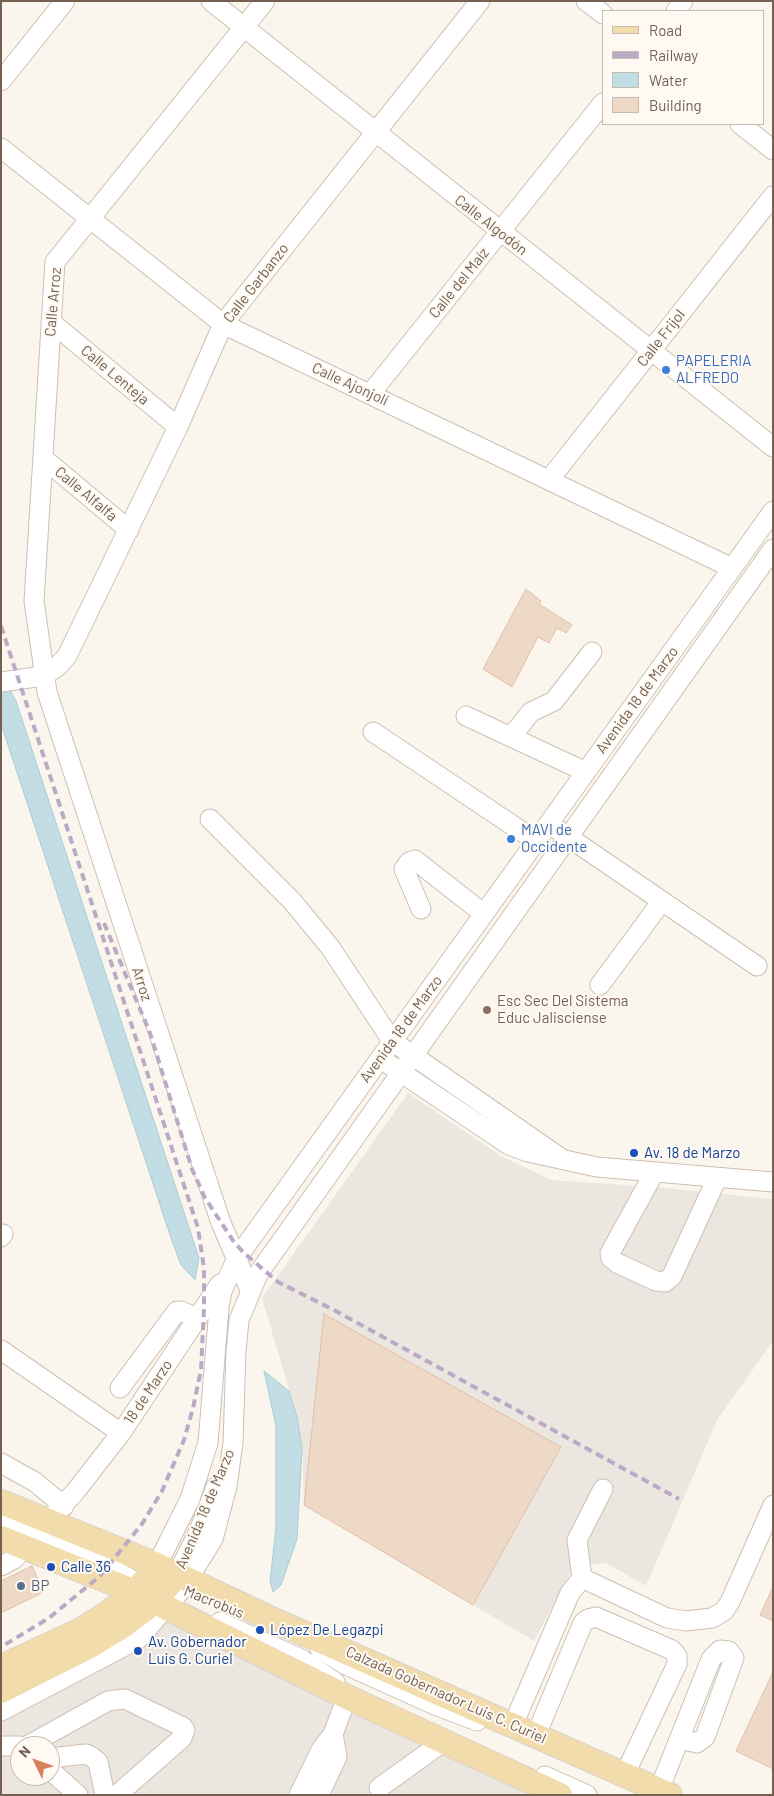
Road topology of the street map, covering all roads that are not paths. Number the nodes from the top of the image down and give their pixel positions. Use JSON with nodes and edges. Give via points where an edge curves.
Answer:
{"nodes":[{"id":1,"x":65,"y":1,"type":"edge"},
{"id":2,"x":212,"y":1,"type":"edge"},
{"id":3,"x":265,"y":1,"type":"edge"},
{"id":4,"x":480,"y":1,"type":"edge"},
{"id":5,"x":586,"y":1,"type":"edge"},
{"id":6,"x":602,"y":13,"type":"edge"},
{"id":7,"x":244,"y":27,"type":"junction"},
{"id":8,"x":1,"y":81,"type":"edge"},
{"id":9,"x":602,"y":104,"type":"edge"},
{"id":10,"x":741,"y":125,"type":"edge"},
{"id":11,"x":375,"y":133,"type":"junction"},
{"id":12,"x":1,"y":148,"type":"edge"},
{"id":13,"x":773,"y":150,"type":"edge"},
{"id":14,"x":773,"y":196,"type":"edge"},
{"id":15,"x":90,"y":219,"type":"junction"},
{"id":16,"x":500,"y":232,"type":"junction"},
{"id":17,"x":51,"y":322,"type":"junction"},
{"id":18,"x":223,"y":324,"type":"junction"},
{"id":19,"x":651,"y":350,"type":"junction"},
{"id":20,"x":371,"y":393,"type":"junction"},
{"id":21,"x":178,"y":427,"type":"junction"},
{"id":22,"x":773,"y":448,"type":"edge"},
{"id":23,"x":43,"y":458,"type":"junction"},
{"id":24,"x":549,"y":480,"type":"junction"},
{"id":25,"x":773,"y":511,"type":"edge"},
{"id":26,"x":129,"y":530,"type":"junction"},
{"id":27,"x":773,"y":549,"type":"edge"},
{"id":28,"x":732,"y":568,"type":"junction"},
{"id":29,"x":592,"y":652,"type":"dead end"},
{"id":30,"x":43,"y":676,"type":"junction"},
{"id":31,"x":9,"y":682,"type":"edge"},
{"id":32,"x":466,"y":716,"type":"dead end"},
{"id":33,"x":372,"y":732,"type":"dead end"},
{"id":34,"x":511,"y":737,"type":"junction"},
{"id":35,"x":586,"y":772,"type":"junction"},
{"id":36,"x":210,"y":819,"type":"dead end"},
{"id":37,"x":549,"y":823,"type":"junction"},
{"id":38,"x":568,"y":837,"type":"junction"},
{"id":39,"x":536,"y":841,"type":"junction"},
{"id":40,"x":662,"y":902,"type":"junction"},
{"id":41,"x":421,"y":908,"type":"dead end"},
{"id":42,"x":484,"y":914,"type":"junction"},
{"id":43,"x":757,"y":966,"type":"dead end"},
{"id":44,"x":600,"y":985,"type":"dead end"},
{"id":45,"x":392,"y":1041,"type":"junction"},
{"id":46,"x":412,"y":1055,"type":"junction"},
{"id":47,"x":380,"y":1058,"type":"junction"},
{"id":48,"x":400,"y":1072,"type":"junction"},
{"id":49,"x":562,"y":1159,"type":"junction"},
{"id":50,"x":654,"y":1173,"type":"junction"},
{"id":51,"x":717,"y":1178,"type":"junction"},
{"id":52,"x":773,"y":1182,"type":"edge"},
{"id":53,"x":237,"y":1258,"type":"junction"},
{"id":54,"x":250,"y":1290,"type":"junction"},
{"id":55,"x":197,"y":1318,"type":"junction"},
{"id":56,"x":1,"y":1350,"type":"edge"},
{"id":57,"x":120,"y":1388,"type":"dead end"},
{"id":58,"x":120,"y":1433,"type":"junction"},
{"id":59,"x":1,"y":1463,"type":"edge"},
{"id":60,"x":603,"y":1488,"type":"dead end"},
{"id":61,"x":1,"y":1502,"type":"edge"},
{"id":62,"x":773,"y":1505,"type":"edge"},
{"id":63,"x":1,"y":1516,"type":"edge"},
{"id":64,"x":1,"y":1524,"type":"edge"},
{"id":65,"x":44,"y":1528,"type":"junction"},
{"id":66,"x":1,"y":1538,"type":"edge"},
{"id":67,"x":1,"y":1566,"type":"edge"},
{"id":68,"x":582,"y":1578,"type":"junction"},
{"id":69,"x":163,"y":1588,"type":"junction"},
{"id":70,"x":2,"y":1664,"type":"edge"},
{"id":71,"x":1,"y":1691,"type":"edge"},
{"id":72,"x":347,"y":1697,"type":"junction"},
{"id":73,"x":1,"y":1711,"type":"edge"},
{"id":74,"x":513,"y":1725,"type":"junction"},
{"id":75,"x":333,"y":1734,"type":"junction"},
{"id":76,"x":536,"y":1735,"type":"junction"},
{"id":77,"x":35,"y":1736,"type":"edge"},
{"id":78,"x":680,"y":1739,"type":"dead end"},
{"id":79,"x":442,"y":1742,"type":"junction"},
{"id":80,"x":60,"y":1757,"type":"edge"},
{"id":81,"x":625,"y":1774,"type":"junction"},
{"id":82,"x":60,"y":1779,"type":"edge"},
{"id":83,"x":379,"y":1788,"type":"dead end"},
{"id":84,"x":657,"y":1793,"type":"edge"},
{"id":85,"x":78,"y":1795,"type":"edge"},
{"id":86,"x":105,"y":1795,"type":"edge"},
{"id":87,"x":117,"y":1795,"type":"edge"},
{"id":88,"x":299,"y":1795,"type":"edge"},
{"id":89,"x":319,"y":1795,"type":"edge"},
{"id":90,"x":560,"y":1795,"type":"edge"},
{"id":91,"x":587,"y":1795,"type":"edge"}],
"edges":[{"from":1,"to":8,"type":"street"},
{"from":2,"to":7,"type":"street","name":"Calle Algodón"},
{"from":3,"to":7,"type":"street","name":"Calle Arroz"},
{"from":4,"to":11,"type":"street","name":"Calle Garbanzo"},
{"from":5,"to":6,"type":"street"},
{"from":7,"to":11,"type":"street","name":"Calle Algodón"},
{"from":7,"to":15,"type":"street","name":"Calle Arroz"},
{"from":9,"to":16,"type":"street","name":"Calle del Maíz"},
{"from":10,"to":13,"type":"street"},
{"from":11,"to":16,"type":"street","name":"Calle Algodón"},
{"from":11,"to":18,"type":"street","name":"Calle Garbanzo"},
{"from":12,"to":15,"type":"street","name":"Calle Ajonjolí"},
{"from":14,"to":19,"type":"street","name":"Calle Frijol"},
{"from":15,"to":17,"type":"street","name":"Calle Arroz","via":[[55,262]]},
{"from":15,"to":18,"type":"street","name":"Calle Ajonjolí"},
{"from":16,"to":19,"type":"street","name":"Calle Algodón"},
{"from":16,"to":20,"type":"street","name":"Calle del Maíz"},
{"from":17,"to":21,"type":"street","name":"Calle Lenteja"},
{"from":17,"to":23,"type":"street","name":"Calle Arroz"},
{"from":18,"to":20,"type":"street","name":"Calle Ajonjolí"},
{"from":18,"to":21,"type":"street","name":"Calle Garbanzo"},
{"from":19,"to":22,"type":"street","name":"Calle Algodón"},
{"from":19,"to":24,"type":"street","name":"Calle Frijol"},
{"from":20,"to":24,"type":"street","name":"Calle Ajonjolí"},
{"from":21,"to":26,"type":"street","name":"Calle Garbanzo"},
{"from":23,"to":26,"type":"street","name":"Calle Alfalfa"},
{"from":23,"to":30,"type":"street","name":"Calle Arroz","via":[[34,601]]},
{"from":24,"to":28,"type":"street","name":"Calle Ajonjolí"},
{"from":25,"to":28,"type":"street","name":"Avenida 18 de Marzo"},
{"from":26,"to":30,"type":"street","name":"Calle Garbanzo","via":[[66,656]]},
{"from":27,"to":38,"type":"street","name":"Avenida 18 de Marzo"},
{"from":28,"to":35,"type":"street","name":"Avenida 18 de Marzo"},
{"from":29,"to":34,"type":"street","via":[[554,701],[531,712]]},
{"from":30,"to":31,"type":"street"},
{"from":30,"to":53,"type":"street","name":"Arroz","via":[[221,1223]]},
{"from":32,"to":34,"type":"street"},
{"from":33,"to":39,"type":"street"},
{"from":34,"to":35,"type":"street"},
{"from":35,"to":37,"type":"street","name":"Avenida 18 de Marzo"},
{"from":36,"to":45,"type":"street","via":[[292,901],[330,947]]},
{"from":37,"to":38,"type":"street"},
{"from":37,"to":39,"type":"street","name":"Avenida 18 de Marzo"},
{"from":38,"to":40,"type":"street"},
{"from":38,"to":46,"type":"street","name":"Avenida 18 de Marzo"},
{"from":39,"to":42,"type":"street","name":"Avenida 18 de Marzo"},
{"from":40,"to":43,"type":"street"},
{"from":40,"to":44,"type":"street"},
{"from":41,"to":42,"type":"street","via":[[404,869],[415,860]]},
{"from":42,"to":45,"type":"street","name":"Avenida 18 de Marzo"},
{"from":45,"to":46,"type":"street"},
{"from":45,"to":47,"type":"street","name":"Avenida 18 de Marzo"},
{"from":46,"to":48,"type":"street","name":"Avenida 18 de Marzo"},
{"from":46,"to":49,"type":"street"},
{"from":47,"to":48,"type":"street"},
{"from":47,"to":53,"type":"street","name":"Avenida 18 de Marzo"},
{"from":48,"to":49,"type":"street","via":[[509,1145]]},
{"from":48,"to":54,"type":"street","name":"Avenida 18 de Marzo","via":[[264,1264]]},
{"from":49,"to":50,"type":"street","via":[[597,1167]]},
{"from":50,"to":51,"type":"street"},
{"from":50,"to":51,"type":"street","via":[[610,1253],[617,1263],[665,1282],[672,1276]]},
{"from":51,"to":52,"type":"street"},
{"from":53,"to":54,"type":"street","name":"Arroz"},
{"from":53,"to":55,"type":"street","name":"18 de Marzo"},
{"from":53,"to":69,"type":"street","name":"Avenida 18 de Marzo","via":[[222,1291],[219,1308],[208,1443]]},
{"from":54,"to":69,"type":"street","name":"Avenida 18 de Marzo","via":[[239,1320],[233,1443],[199,1531]]},
{"from":55,"to":57,"type":"street","via":[[177,1311]]},
{"from":55,"to":58,"type":"street","name":"18 de Marzo"},
{"from":56,"to":58,"type":"street"},
{"from":58,"to":65,"type":"street","name":"18 de Marzo"},
{"from":59,"to":65,"type":"street","via":[[35,1482]]},
{"from":60,"to":68,"type":"street","via":[[577,1540]]},
{"from":61,"to":65,"type":"main road","name":"Calzada Gobernador Luis C. Curiel"},
{"from":62,"to":68,"type":"street","via":[[730,1602],[724,1611],[712,1618],[686,1622],[667,1618]]},
{"from":63,"to":65,"type":"street"},
{"from":64,"to":65,"type":"street"},
{"from":65,"to":66,"type":"main road","name":"Calzada Gobernador Luis C. Curiel"},
{"from":65,"to":67,"type":"street","name":"18 de Marzo","via":[[14,1559]]},
{"from":65,"to":69,"type":"main road","name":"Calzada Gobernador Luis C. Curiel"},
{"from":65,"to":69,"type":"main road","name":"Calzada Gobernador Luis C. Curiel"},
{"from":68,"to":74,"type":"street","via":[[570,1593]]},
{"from":69,"to":70,"type":"main road","via":[[108,1613],[79,1631]]},
{"from":69,"to":71,"type":"main road","via":[[123,1626]]},
{"from":69,"to":72,"type":"main road","name":"Calzada Gobernador Luis C. Curiel"},
{"from":69,"to":73,"type":"street","via":[[138,1639]]},
{"from":69,"to":74,"type":"main road","name":"Calzada Gobernador Luis C. Curiel"},
{"from":69,"to":84,"type":"street","name":"Macrobús","via":[[310,1642],[344,1664],[435,1705]]},
{"from":69,"to":91,"type":"street","name":"Macrobús","via":[[303,1660],[335,1682]]},
{"from":72,"to":75,"type":"street"},
{"from":72,"to":79,"type":"main road","name":"Calzada Gobernador Luis C. Curiel"},
{"from":74,"to":76,"type":"main road","name":"Calzada Gobernador Luis C. Curiel"},
{"from":75,"to":88,"type":"street","via":[[321,1750]]},
{"from":75,"to":89,"type":"street","via":[[337,1757]]},
{"from":76,"to":81,"type":"main road","name":"Calzada Gobernador Luis C. Curiel"},
{"from":76,"to":81,"type":"street","via":[[582,1624],[588,1619],[596,1617],[672,1650],[678,1664]]},
{"from":77,"to":87,"type":"street","via":[[108,1701],[125,1699],[183,1727],[182,1738]]},
{"from":78,"to":84,"type":"street"},
{"from":79,"to":83,"type":"street"},
{"from":79,"to":90,"type":"main road","name":"Calzada Gobernador Luis C. Curiel"},
{"from":80,"to":86,"type":"street","via":[[86,1754],[98,1762]]},
{"from":81,"to":84,"type":"main road","name":"Calzada Gobernador Luis C. Curiel"},
{"from":82,"to":85,"type":"street"}]}
